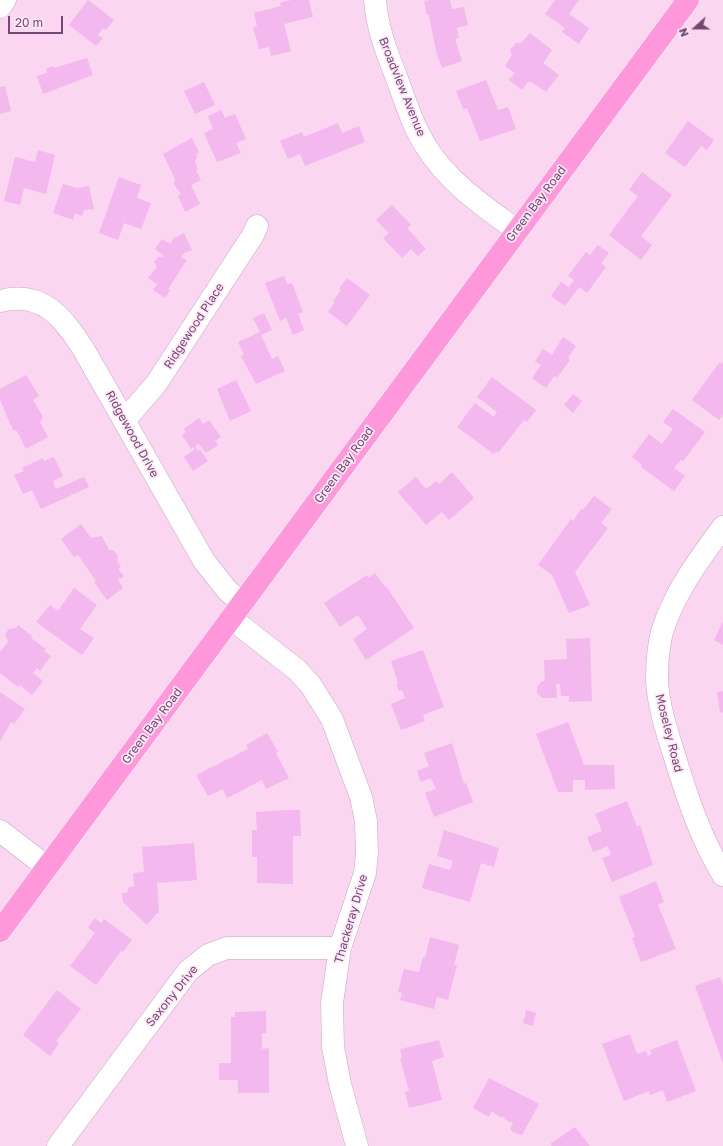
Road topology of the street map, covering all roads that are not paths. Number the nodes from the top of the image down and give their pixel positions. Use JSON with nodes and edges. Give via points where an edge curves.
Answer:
{"nodes":[{"id":1,"x":5,"y":0,"type":"edge"},
{"id":2,"x":375,"y":0,"type":"edge"},
{"id":3,"x":688,"y":0,"type":"edge"},
{"id":4,"x":0,"y":7,"type":"edge"},
{"id":5,"x":257,"y":226,"type":"dead end"},
{"id":6,"x":516,"y":230,"type":"junction"},
{"id":7,"x":0,"y":301,"type":"edge"},
{"id":8,"x":124,"y":421,"type":"junction"},
{"id":9,"x":723,"y":527,"type":"edge"},
{"id":10,"x":237,"y":611,"type":"junction"},
{"id":11,"x":0,"y":831,"type":"edge"},
{"id":12,"x":47,"y":867,"type":"junction"},
{"id":13,"x":723,"y":875,"type":"edge"},
{"id":14,"x":0,"y":931,"type":"edge"},
{"id":15,"x":340,"y":948,"type":"junction"},
{"id":16,"x":58,"y":1146,"type":"edge"},
{"id":17,"x":357,"y":1146,"type":"edge"}],
"edges":[{"from":1,"to":4,"type":"street"},
{"from":2,"to":6,"type":"street","name":"Broadview Avenue","via":[[381,36],[416,129],[426,148],[451,178]]},
{"from":3,"to":6,"type":"main road","name":"Green Bay Road"},
{"from":5,"to":8,"type":"street","name":"Ridgewood Place","via":[[156,384]]},
{"from":6,"to":10,"type":"main road","name":"Green Bay Road"},
{"from":7,"to":8,"type":"street","name":"Ridgewood Drive","via":[[22,298],[39,302],[54,311],[69,326]]},
{"from":8,"to":10,"type":"street","name":"Ridgewood Drive","via":[[204,561],[227,590]]},
{"from":9,"to":13,"type":"street","name":"Moseley Road","via":[[698,560],[672,606],[662,633],[657,681],[665,726],[682,780],[701,832]]},
{"from":10,"to":12,"type":"main road","name":"Green Bay Road"},
{"from":10,"to":15,"type":"street","name":"Thackeray Drive","via":[[310,684],[332,718],[362,797],[366,821],[365,873]]},
{"from":11,"to":12,"type":"street"},
{"from":12,"to":14,"type":"main road","name":"Green Bay Road"},
{"from":15,"to":16,"type":"street","name":"Saxony Drive","via":[[227,948],[208,955],[188,971]]},
{"from":15,"to":17,"type":"street","name":"Thackeray Drive","via":[[332,1003],[333,1047]]}]}
